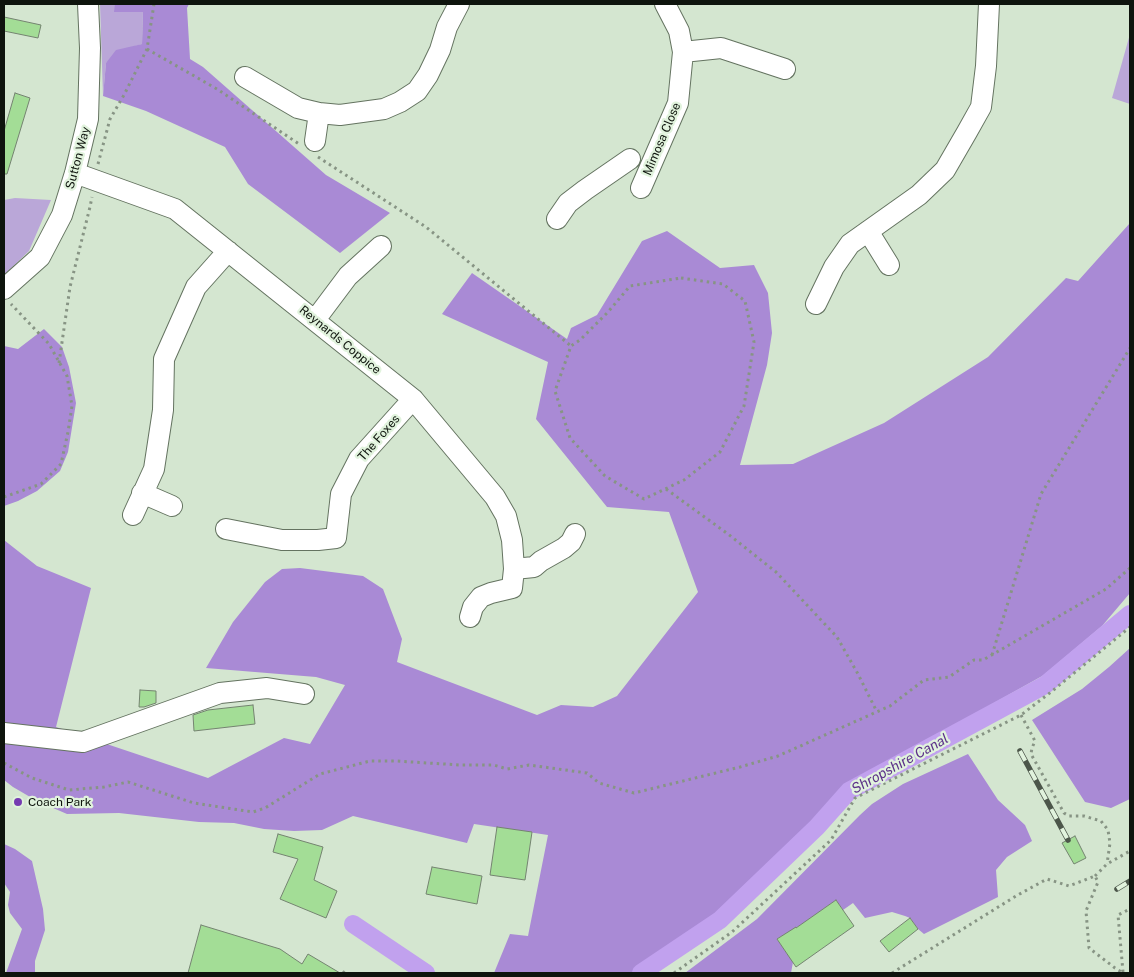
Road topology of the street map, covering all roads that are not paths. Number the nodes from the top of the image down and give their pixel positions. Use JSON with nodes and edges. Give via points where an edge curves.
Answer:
{"nodes":[{"id":1,"x":88,"y":4,"type":"edge"},
{"id":2,"x":458,"y":4,"type":"edge"},
{"id":3,"x":665,"y":4,"type":"edge"},
{"id":4,"x":989,"y":4,"type":"edge"},
{"id":5,"x":683,"y":52,"type":"junction"},
{"id":6,"x":785,"y":69,"type":"dead end"},
{"id":7,"x":245,"y":77,"type":"dead end"},
{"id":8,"x":318,"y":113,"type":"junction"},
{"id":9,"x":310,"y":147,"type":"road end"},
{"id":10,"x":651,"y":167,"type":"junction"},
{"id":11,"x":75,"y":172,"type":"junction"},
{"id":12,"x":641,"y":188,"type":"dead end"},
{"id":13,"x":557,"y":219,"type":"dead end"},
{"id":14,"x":868,"y":231,"type":"junction"},
{"id":15,"x":381,"y":246,"type":"dead end"},
{"id":16,"x":228,"y":251,"type":"junction"},
{"id":17,"x":889,"y":265,"type":"dead end"},
{"id":18,"x":7,"y":296,"type":"edge"},
{"id":19,"x":816,"y":304,"type":"dead end"},
{"id":20,"x":315,"y":320,"type":"junction"},
{"id":21,"x":413,"y":399,"type":"junction"},
{"id":22,"x":142,"y":493,"type":"junction"},
{"id":23,"x":172,"y":506,"type":"dead end"},
{"id":24,"x":133,"y":515,"type":"dead end"},
{"id":25,"x":226,"y":529,"type":"dead end"},
{"id":26,"x":575,"y":534,"type":"dead end"},
{"id":27,"x":520,"y":574,"type":"junction"},
{"id":28,"x":470,"y":617,"type":"dead end"},
{"id":29,"x":304,"y":694,"type":"dead end"},
{"id":30,"x":4,"y":733,"type":"edge"}],
"edges":[{"from":1,"to":11,"type":"street","name":"Sutton Way","via":[[88,119]]},
{"from":2,"to":8,"type":"street","via":[[428,76],[417,92],[384,109],[340,115]]},
{"from":3,"to":5,"type":"street","name":"Mimosa Close","via":[[679,31]]},
{"from":4,"to":14,"type":"street","via":[[981,107],[945,170],[919,195]]},
{"from":5,"to":6,"type":"street","via":[[721,48]]},
{"from":5,"to":10,"type":"street","name":"Mimosa Close","via":[[678,103]]},
{"from":7,"to":8,"type":"street","via":[[298,108]]},
{"from":8,"to":9,"type":"street"},
{"from":10,"to":12,"type":"street","name":"Mimosa Close"},
{"from":10,"to":13,"type":"street","via":[[626,158],[568,203]]},
{"from":11,"to":16,"type":"street","name":"Reynards Coppice","via":[[176,209]]},
{"from":11,"to":18,"type":"street","name":"Sutton Way","via":[[62,215],[40,257]]},
{"from":14,"to":17,"type":"street"},
{"from":14,"to":19,"type":"street","via":[[850,244],[834,267]]},
{"from":15,"to":20,"type":"street","via":[[348,276]]},
{"from":16,"to":20,"type":"street","name":"Reynards Coppice"},
{"from":16,"to":22,"type":"street","via":[[196,287],[164,359],[163,410],[154,469]]},
{"from":20,"to":21,"type":"street","name":"Reynards Coppice"},
{"from":21,"to":25,"type":"street","name":"The Foxes","via":[[359,459],[341,494],[336,538],[282,540]]},
{"from":21,"to":27,"type":"street","name":"Reynards Coppice","via":[[506,516]]},
{"from":22,"to":23,"type":"street"},
{"from":22,"to":24,"type":"street"},
{"from":26,"to":27,"type":"street","via":[[564,548]]},
{"from":27,"to":28,"type":"street","via":[[481,597]]},
{"from":29,"to":30,"type":"street","via":[[267,688],[220,693],[83,742]]}]}
